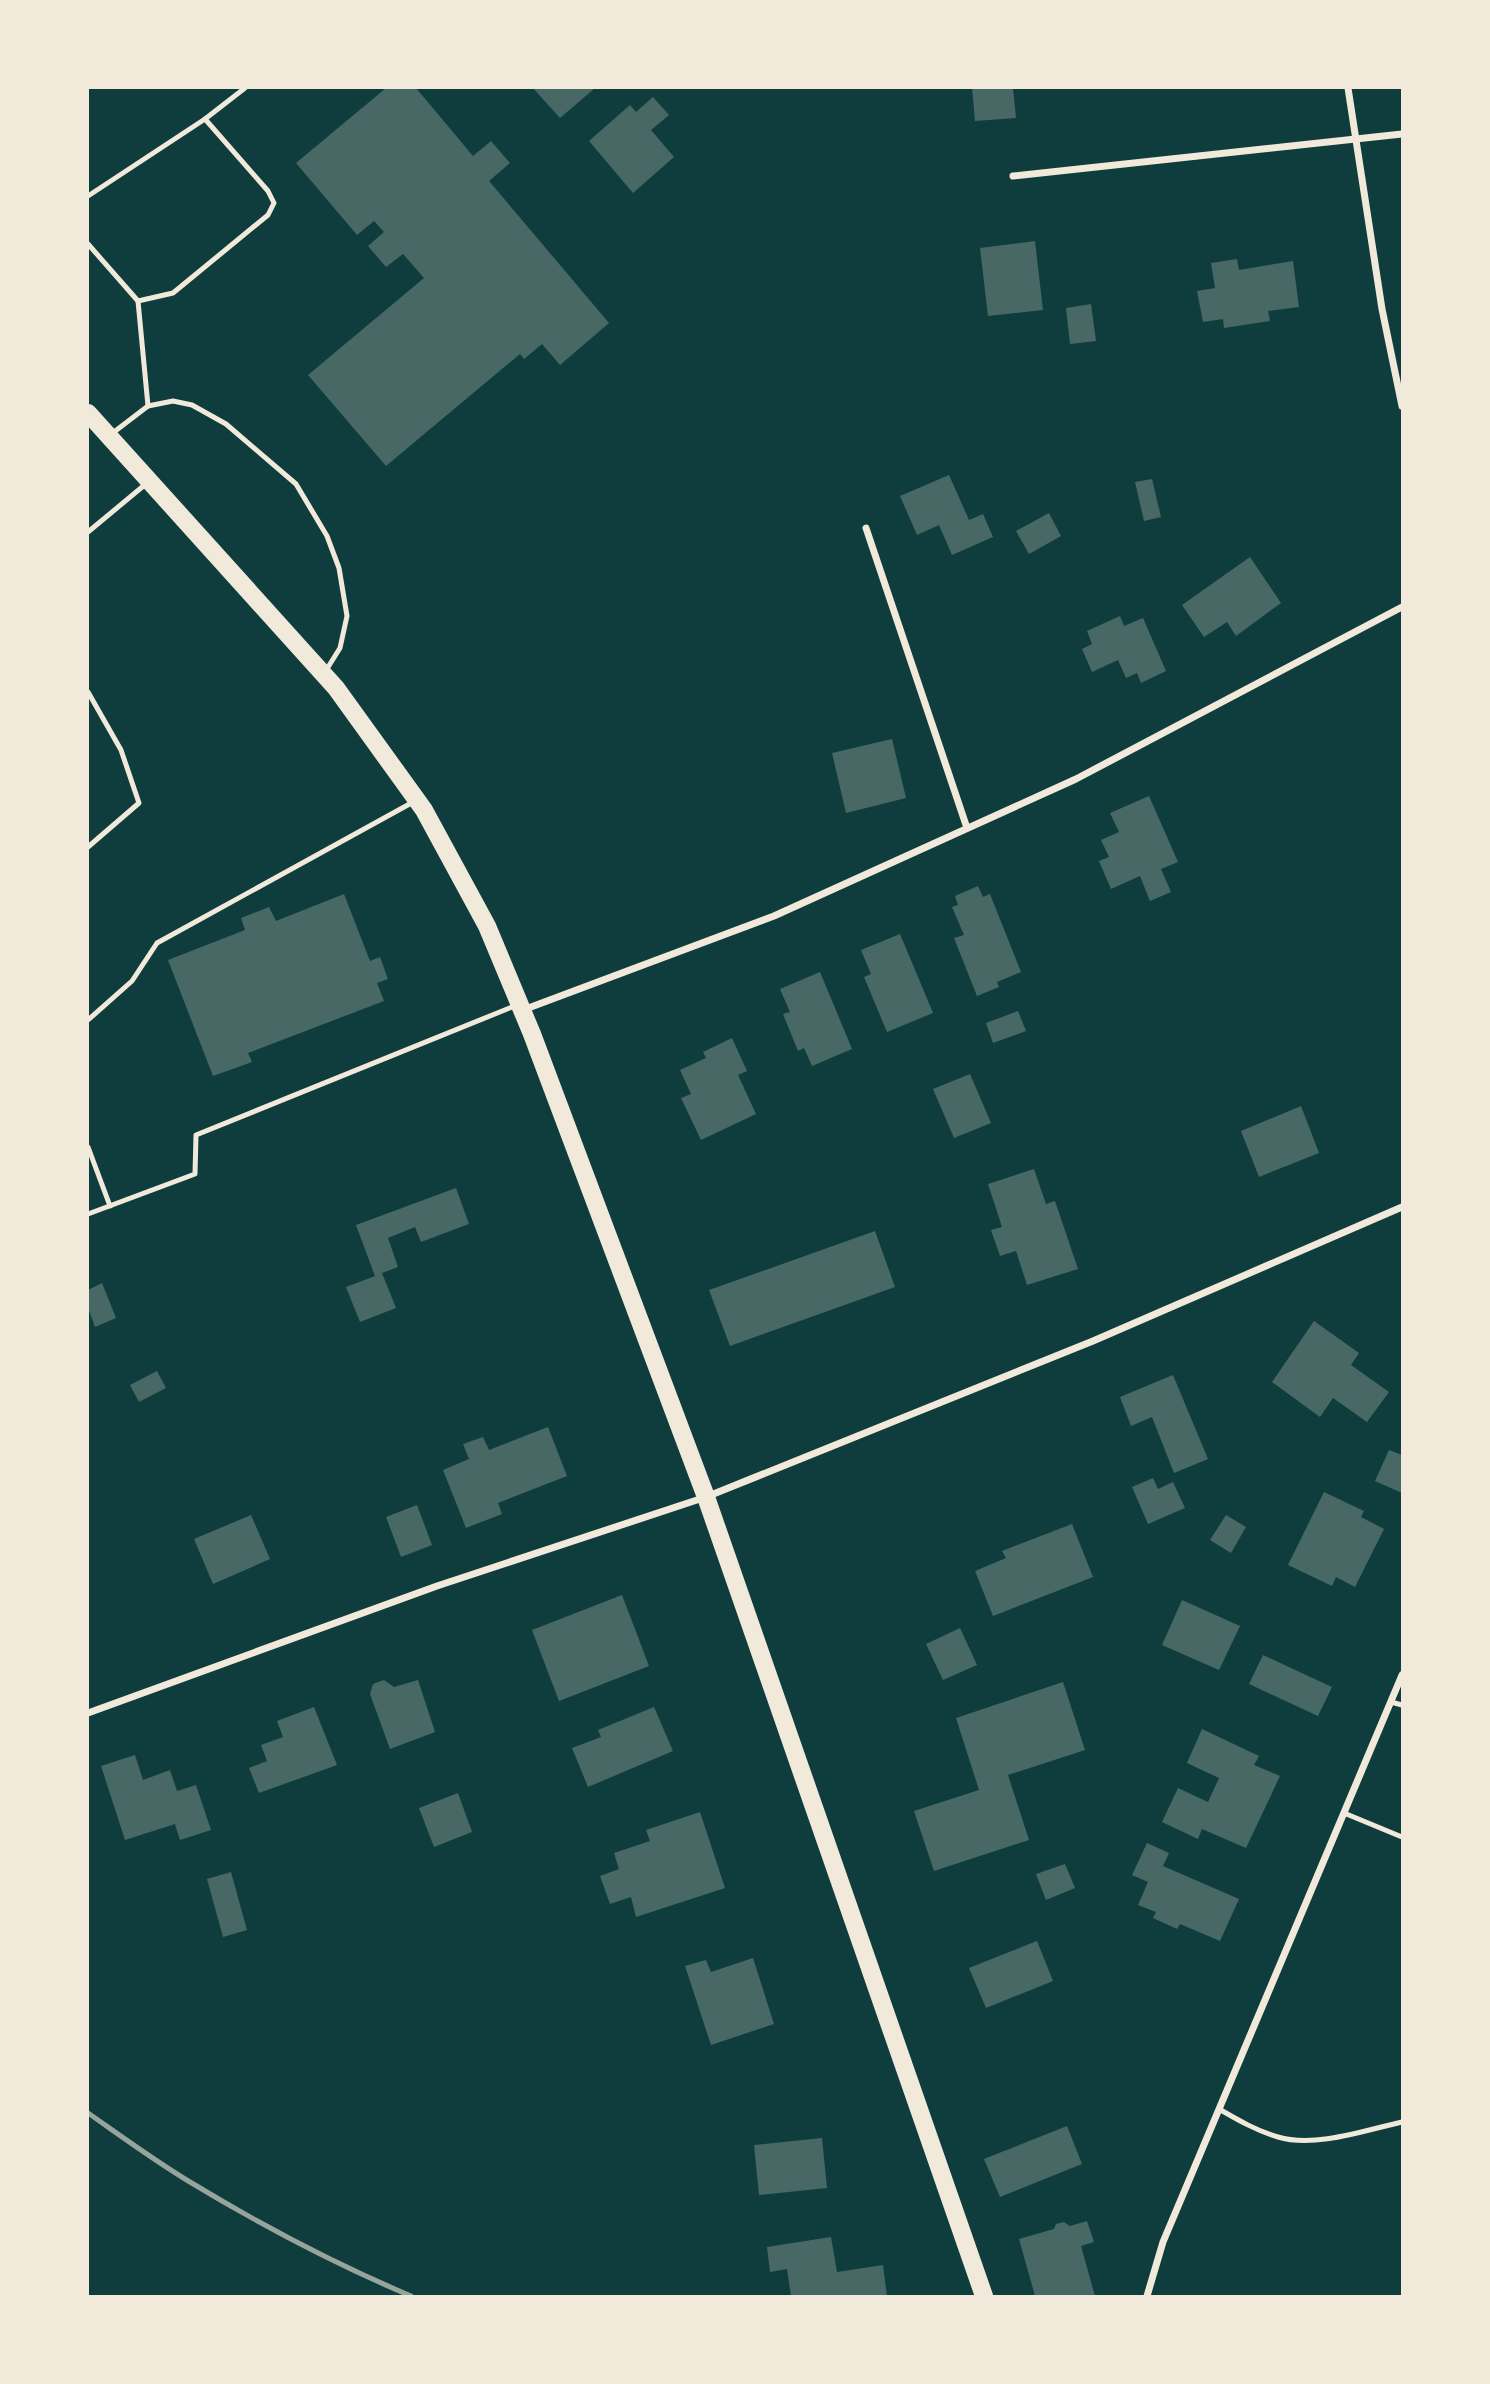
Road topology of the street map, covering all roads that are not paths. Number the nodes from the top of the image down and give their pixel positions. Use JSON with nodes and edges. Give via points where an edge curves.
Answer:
{"nodes":[{"id":1,"x":244,"y":88,"type":"edge"},
{"id":2,"x":1348,"y":88,"type":"edge"},
{"id":3,"x":205,"y":119,"type":"junction"},
{"id":4,"x":1402,"y":134,"type":"edge"},
{"id":5,"x":1356,"y":139,"type":"junction"},
{"id":6,"x":1013,"y":176,"type":"dead end"},
{"id":7,"x":88,"y":196,"type":"edge"},
{"id":8,"x":88,"y":244,"type":"edge"},
{"id":9,"x":138,"y":301,"type":"junction"},
{"id":10,"x":148,"y":406,"type":"junction"},
{"id":11,"x":1402,"y":407,"type":"edge"},
{"id":12,"x":88,"y":413,"type":"edge"},
{"id":13,"x":109,"y":436,"type":"junction"},
{"id":14,"x":149,"y":481,"type":"junction"},
{"id":15,"x":866,"y":528,"type":"dead end"},
{"id":16,"x":88,"y":532,"type":"edge"},
{"id":17,"x":1402,"y":607,"type":"edge"},
{"id":18,"x":324,"y":675,"type":"junction"},
{"id":19,"x":88,"y":692,"type":"edge"},
{"id":20,"x":417,"y":800,"type":"junction"},
{"id":21,"x":968,"y":828,"type":"junction"},
{"id":22,"x":88,"y":847,"type":"edge"},
{"id":23,"x":521,"y":1007,"type":"junction"},
{"id":24,"x":88,"y":1020,"type":"edge"},
{"id":25,"x":88,"y":1147,"type":"edge"},
{"id":26,"x":110,"y":1206,"type":"junction"},
{"id":27,"x":1402,"y":1207,"type":"edge"},
{"id":28,"x":88,"y":1214,"type":"edge"},
{"id":29,"x":706,"y":1497,"type":"junction"},
{"id":30,"x":1402,"y":1675,"type":"edge"},
{"id":31,"x":1391,"y":1702,"type":"junction"},
{"id":32,"x":1402,"y":1705,"type":"edge"},
{"id":33,"x":88,"y":1713,"type":"edge"},
{"id":34,"x":1345,"y":1813,"type":"junction"},
{"id":35,"x":1402,"y":1837,"type":"edge"},
{"id":36,"x":1219,"y":2109,"type":"junction"},
{"id":37,"x":1402,"y":2122,"type":"edge"},
{"id":38,"x":984,"y":2297,"type":"edge"},
{"id":39,"x":1147,"y":2297,"type":"edge"}],
"edges":[{"from":1,"to":3,"type":"lane"},
{"from":2,"to":5,"type":"street"},
{"from":3,"to":7,"type":"lane"},
{"from":3,"to":9,"type":"lane","via":[[274,203],[268,215],[173,293]]},
{"from":4,"to":5,"type":"street"},
{"from":5,"to":6,"type":"street"},
{"from":5,"to":11,"type":"street"},
{"from":8,"to":9,"type":"lane"},
{"from":9,"to":10,"type":"lane"},
{"from":10,"to":13,"type":"lane"},
{"from":10,"to":18,"type":"lane","via":[[173,401],[192,405],[226,424],[296,484],[327,536],[339,568],[347,616],[340,648]]},
{"from":12,"to":13,"type":"main road"},
{"from":13,"to":14,"type":"main road"},
{"from":14,"to":16,"type":"lane"},
{"from":14,"to":18,"type":"main road"},
{"from":15,"to":21,"type":"street"},
{"from":17,"to":21,"type":"street","via":[[1076,779]]},
{"from":18,"to":20,"type":"main road"},
{"from":19,"to":22,"type":"lane","via":[[121,750],[139,803]]},
{"from":20,"to":23,"type":"main road","via":[[487,926]]},
{"from":20,"to":24,"type":"lane","via":[[157,943],[132,981]]},
{"from":21,"to":23,"type":"street","via":[[774,916]]},
{"from":23,"to":26,"type":"lane","via":[[196,1135],[195,1174]]},
{"from":23,"to":29,"type":"main road"},
{"from":25,"to":26,"type":"lane"},
{"from":26,"to":28,"type":"lane"},
{"from":27,"to":29,"type":"street","via":[[1093,1341]]},
{"from":29,"to":33,"type":"street","via":[[437,1586]]},
{"from":29,"to":38,"type":"main road"},
{"from":30,"to":31,"type":"street"},
{"from":31,"to":32,"type":"lane"},
{"from":31,"to":34,"type":"street"},
{"from":34,"to":35,"type":"lane"},
{"from":34,"to":36,"type":"street"},
{"from":36,"to":37,"type":"lane","via":[[1280,2138],[1322,2140]]},
{"from":36,"to":39,"type":"street","via":[[1163,2242]]}]}
